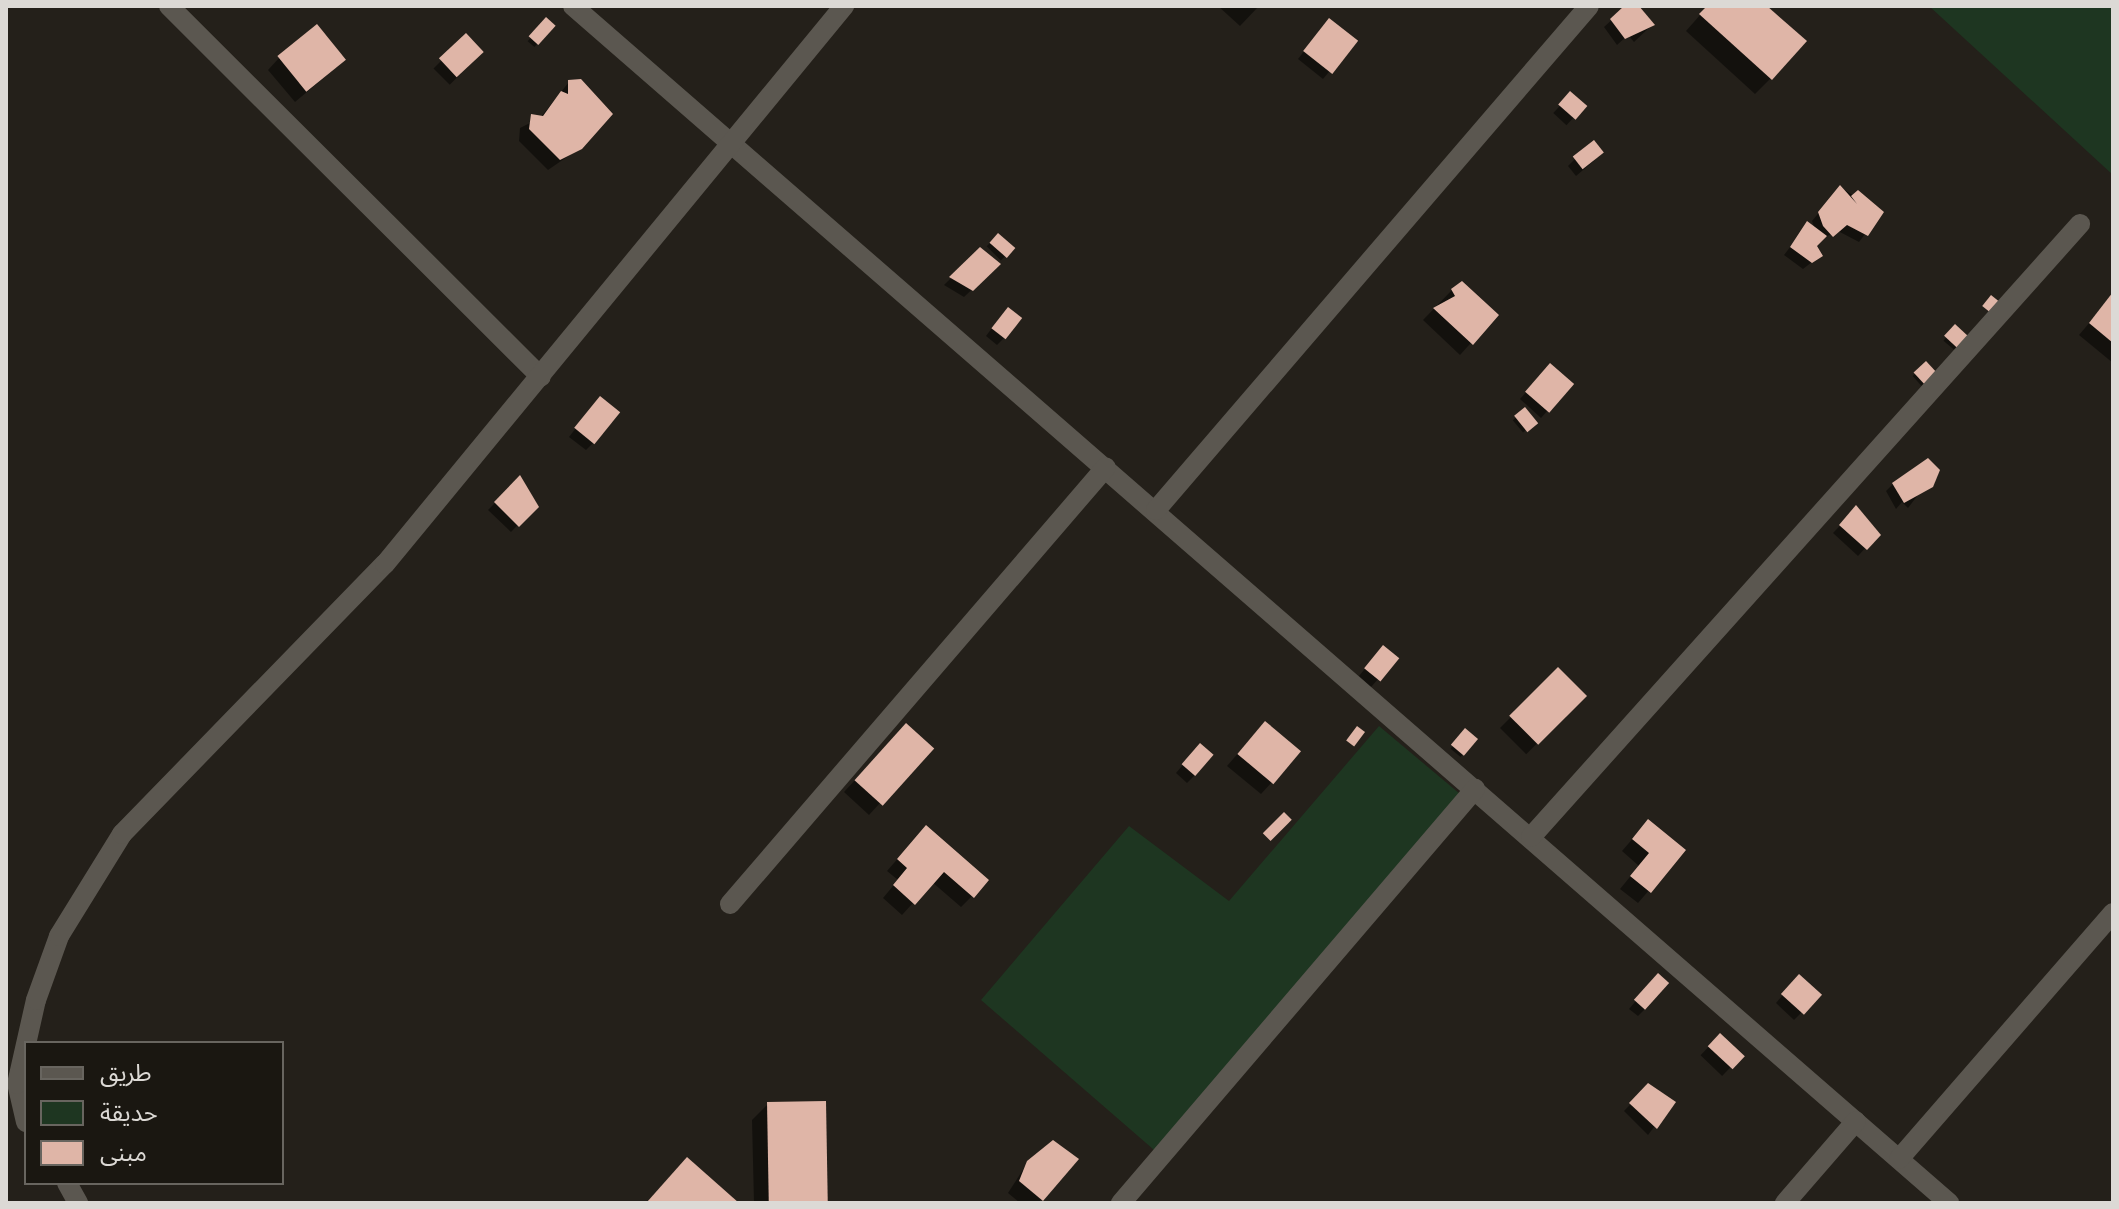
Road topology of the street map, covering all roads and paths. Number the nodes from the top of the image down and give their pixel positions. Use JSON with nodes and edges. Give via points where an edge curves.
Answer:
{"nodes":[{"id":1,"x":169,"y":6,"type":"edge"},
{"id":2,"x":573,"y":6,"type":"edge"},
{"id":3,"x":844,"y":6,"type":"edge"},
{"id":4,"x":1589,"y":6,"type":"edge"},
{"id":5,"x":733,"y":148,"type":"junction"},
{"id":6,"x":2080,"y":224,"type":"dead end"},
{"id":7,"x":541,"y":377,"type":"junction"},
{"id":8,"x":1106,"y":467,"type":"junction"},
{"id":9,"x":1156,"y":510,"type":"junction"},
{"id":10,"x":1475,"y":789,"type":"junction"},
{"id":11,"x":1531,"y":837,"type":"junction"},
{"id":12,"x":730,"y":904,"type":"dead end"},
{"id":13,"x":2113,"y":913,"type":"edge"},
{"id":14,"x":12,"y":1106,"type":"edge"},
{"id":15,"x":1856,"y":1121,"type":"junction"},
{"id":16,"x":1899,"y":1159,"type":"junction"},
{"id":17,"x":68,"y":1185,"type":"edge"},
{"id":18,"x":78,"y":1203,"type":"edge"},
{"id":19,"x":1121,"y":1203,"type":"edge"},
{"id":20,"x":1785,"y":1203,"type":"edge"},
{"id":21,"x":1949,"y":1203,"type":"edge"}],
"edges":[{"from":1,"to":7,"type":"street"},
{"from":2,"to":5,"type":"street"},
{"from":3,"to":5,"type":"street"},
{"from":4,"to":9,"type":"street"},
{"from":5,"to":7,"type":"street"},
{"from":5,"to":8,"type":"street"},
{"from":6,"to":11,"type":"street"},
{"from":7,"to":14,"type":"street","via":[[385,564],[122,834],[59,936],[22,1044]]},
{"from":8,"to":9,"type":"street"},
{"from":8,"to":12,"type":"street"},
{"from":9,"to":10,"type":"street"},
{"from":10,"to":11,"type":"street"},
{"from":10,"to":19,"type":"street"},
{"from":11,"to":15,"type":"street"},
{"from":13,"to":16,"type":"street"},
{"from":15,"to":16,"type":"street"},
{"from":15,"to":20,"type":"street"},
{"from":16,"to":21,"type":"street"},
{"from":17,"to":18,"type":"street"}]}
